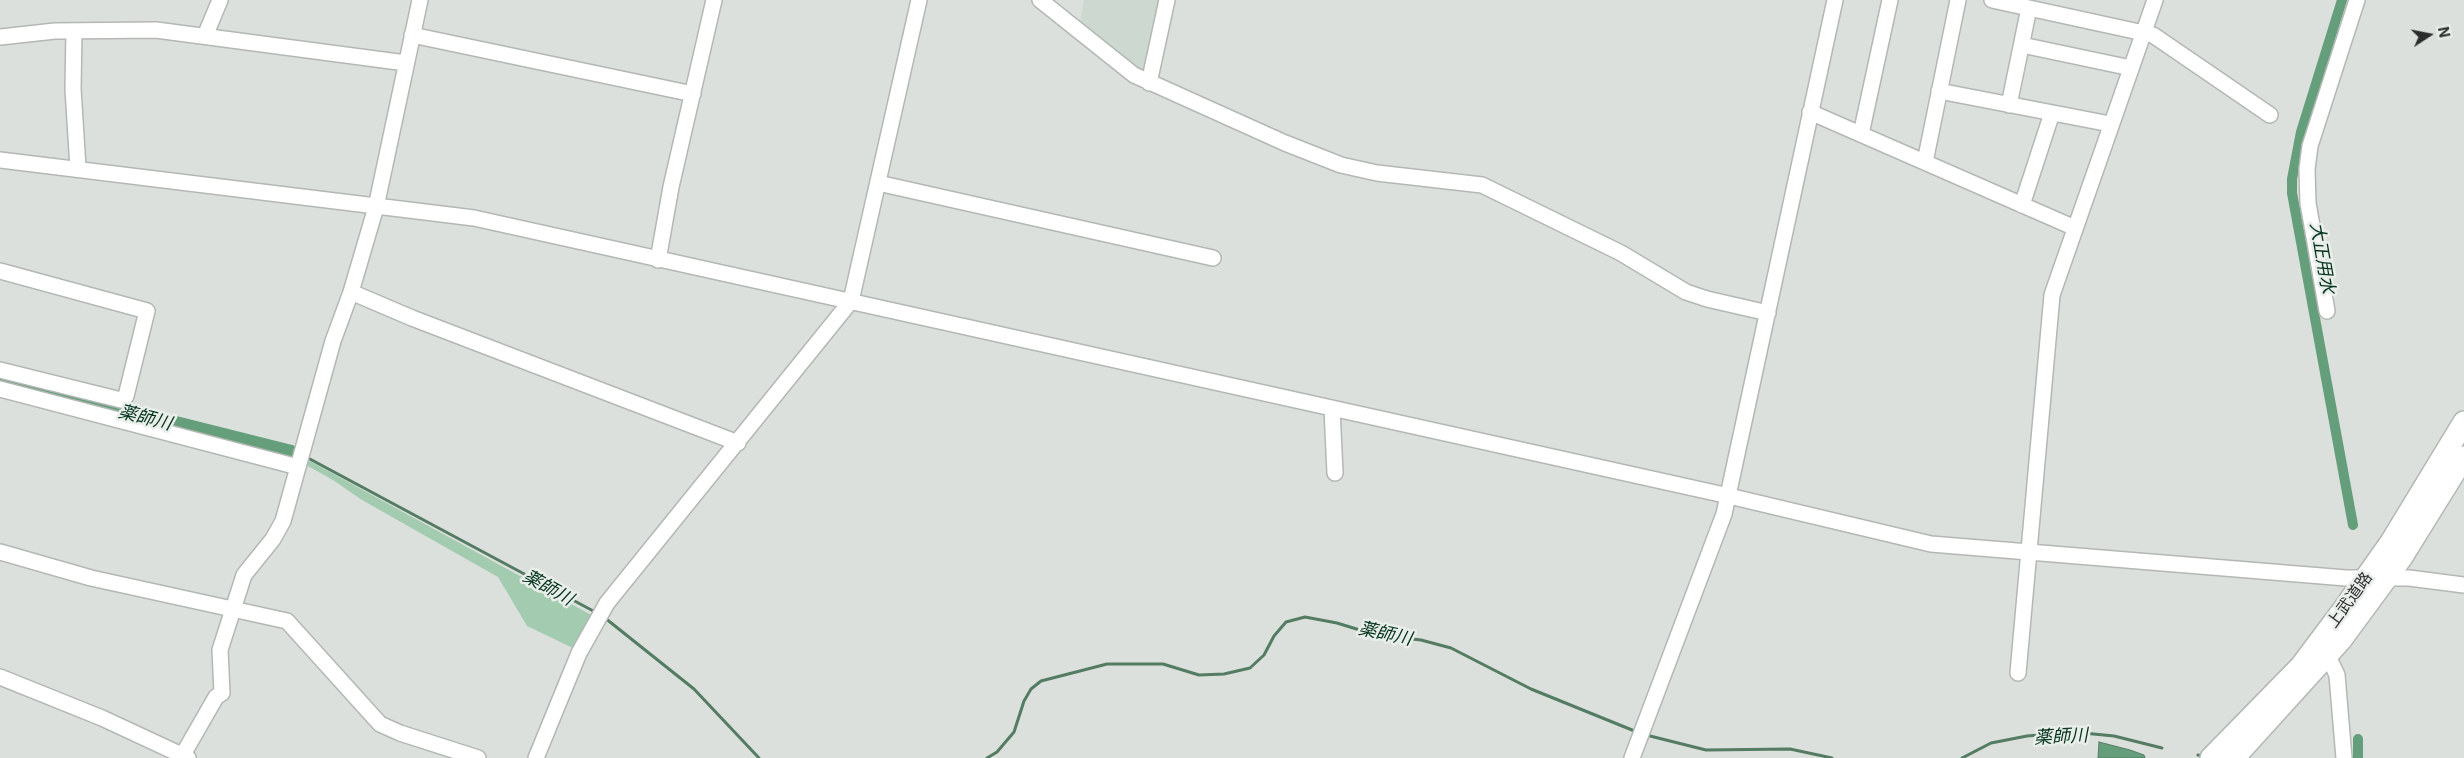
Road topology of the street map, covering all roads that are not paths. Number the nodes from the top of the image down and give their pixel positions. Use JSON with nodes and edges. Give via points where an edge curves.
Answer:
{"nodes":[{"id":1,"x":220,"y":0,"type":"edge"},
{"id":2,"x":420,"y":0,"type":"edge"},
{"id":3,"x":714,"y":0,"type":"edge"},
{"id":4,"x":919,"y":0,"type":"edge"},
{"id":5,"x":1040,"y":0,"type":"edge"},
{"id":6,"x":1167,"y":0,"type":"edge"},
{"id":7,"x":1834,"y":0,"type":"edge"},
{"id":8,"x":1890,"y":0,"type":"edge"},
{"id":9,"x":1958,"y":0,"type":"edge"},
{"id":10,"x":1992,"y":0,"type":"edge"},
{"id":11,"x":2155,"y":0,"type":"edge"},
{"id":12,"x":2357,"y":0,"type":"edge"},
{"id":13,"x":2024,"y":4,"type":"edge"},
{"id":14,"x":74,"y":31,"type":"junction"},
{"id":15,"x":2144,"y":32,"type":"junction"},
{"id":16,"x":412,"y":35,"type":"junction"},
{"id":17,"x":205,"y":36,"type":"junction"},
{"id":18,"x":0,"y":37,"type":"edge"},
{"id":19,"x":2022,"y":45,"type":"junction"},
{"id":20,"x":406,"y":63,"type":"junction"},
{"id":21,"x":2131,"y":68,"type":"junction"},
{"id":22,"x":1150,"y":83,"type":"junction"},
{"id":23,"x":1939,"y":92,"type":"junction"},
{"id":24,"x":693,"y":94,"type":"junction"},
{"id":25,"x":2009,"y":105,"type":"junction"},
{"id":26,"x":1810,"y":112,"type":"junction"},
{"id":27,"x":2052,"y":113,"type":"junction"},
{"id":28,"x":2270,"y":115,"type":"dead end"},
{"id":29,"x":2110,"y":124,"type":"junction"},
{"id":30,"x":1861,"y":134,"type":"junction"},
{"id":31,"x":0,"y":160,"type":"edge"},
{"id":32,"x":1925,"y":162,"type":"junction"},
{"id":33,"x":78,"y":168,"type":"junction"},
{"id":34,"x":878,"y":182,"type":"junction"},
{"id":35,"x":2022,"y":205,"type":"junction"},
{"id":36,"x":376,"y":206,"type":"junction"},
{"id":37,"x":2075,"y":228,"type":"junction"},
{"id":38,"x":1213,"y":258,"type":"dead end"},
{"id":39,"x":658,"y":260,"type":"junction"},
{"id":40,"x":0,"y":271,"type":"edge"},
{"id":41,"x":351,"y":292,"type":"junction"},
{"id":42,"x":851,"y":301,"type":"junction"},
{"id":43,"x":2327,"y":311,"type":"dead end"},
{"id":44,"x":1768,"y":313,"type":"junction"},
{"id":45,"x":0,"y":370,"type":"edge"},
{"id":46,"x":0,"y":389,"type":"edge"},
{"id":47,"x":1332,"y":409,"type":"junction"},
{"id":48,"x":2464,"y":422,"type":"edge"},
{"id":49,"x":738,"y":443,"type":"junction"},
{"id":50,"x":2464,"y":457,"type":"edge"},
{"id":51,"x":298,"y":467,"type":"junction"},
{"id":52,"x":1335,"y":473,"type":"dead end"},
{"id":53,"x":1729,"y":496,"type":"junction"},
{"id":54,"x":0,"y":552,"type":"edge"},
{"id":55,"x":2029,"y":554,"type":"junction"},
{"id":56,"x":2386,"y":578,"type":"junction"},
{"id":57,"x":2365,"y":579,"type":"junction"},
{"id":58,"x":2464,"y":585,"type":"edge"},
{"id":59,"x":232,"y":609,"type":"junction"},
{"id":60,"x":2328,"y":656,"type":"junction"},
{"id":61,"x":2018,"y":673,"type":"dead end"},
{"id":62,"x":0,"y":676,"type":"edge"},
{"id":63,"x":2226,"y":755,"type":"edge"},
{"id":64,"x":184,"y":757,"type":"edge"},
{"id":65,"x":478,"y":758,"type":"edge"},
{"id":66,"x":536,"y":758,"type":"edge"},
{"id":67,"x":1632,"y":758,"type":"edge"},
{"id":68,"x":2344,"y":758,"type":"edge"}],
"edges":[{"from":1,"to":17,"type":"street"},
{"from":2,"to":16,"type":"street"},
{"from":3,"to":24,"type":"street"},
{"from":4,"to":34,"type":"street"},
{"from":5,"to":22,"type":"street"},
{"from":6,"to":22,"type":"street"},
{"from":7,"to":26,"type":"street"},
{"from":8,"to":30,"type":"street"},
{"from":9,"to":23,"type":"street"},
{"from":10,"to":13,"type":"street"},
{"from":11,"to":15,"type":"street"},
{"from":12,"to":43,"type":"street","via":[[2310,146],[2307,169],[2308,203]]},
{"from":13,"to":15,"type":"street"},
{"from":13,"to":19,"type":"street"},
{"from":14,"to":17,"type":"street","via":[[156,30]]},
{"from":14,"to":18,"type":"street"},
{"from":14,"to":33,"type":"street","via":[[73,89]]},
{"from":15,"to":21,"type":"street"},
{"from":15,"to":28,"type":"street","via":[[2154,35]]},
{"from":16,"to":20,"type":"street"},
{"from":16,"to":24,"type":"street"},
{"from":17,"to":20,"type":"street"},
{"from":19,"to":21,"type":"street"},
{"from":19,"to":25,"type":"street"},
{"from":20,"to":36,"type":"street"},
{"from":21,"to":29,"type":"street"},
{"from":22,"to":44,"type":"street","via":[[1341,165],[1403,177],[1482,185],[1621,253],[1686,292]]},
{"from":23,"to":25,"type":"street"},
{"from":23,"to":32,"type":"street"},
{"from":24,"to":39,"type":"street"},
{"from":25,"to":27,"type":"street"},
{"from":26,"to":30,"type":"street"},
{"from":26,"to":44,"type":"street"},
{"from":27,"to":29,"type":"street"},
{"from":27,"to":35,"type":"street"},
{"from":29,"to":37,"type":"street"},
{"from":30,"to":32,"type":"street"},
{"from":31,"to":33,"type":"street"},
{"from":32,"to":35,"type":"street"},
{"from":33,"to":36,"type":"street"},
{"from":34,"to":38,"type":"street"},
{"from":34,"to":42,"type":"street"},
{"from":35,"to":37,"type":"street"},
{"from":36,"to":39,"type":"street","via":[[474,218]]},
{"from":36,"to":41,"type":"street"},
{"from":37,"to":55,"type":"street","via":[[2052,294]]},
{"from":39,"to":42,"type":"street"},
{"from":40,"to":45,"type":"street","via":[[147,311],[126,396],[121,400]]},
{"from":41,"to":49,"type":"street"},
{"from":41,"to":51,"type":"street","via":[[333,341]]},
{"from":42,"to":47,"type":"street"},
{"from":42,"to":49,"type":"street"},
{"from":44,"to":53,"type":"street"},
{"from":46,"to":51,"type":"street"},
{"from":47,"to":52,"type":"street"},
{"from":47,"to":53,"type":"street"},
{"from":48,"to":57,"type":"highway","name":"上武道路","via":[[2425,489]]},
{"from":49,"to":66,"type":"street","via":[[607,603],[578,653]]},
{"from":50,"to":56,"type":"highway","name":"上武道路"},
{"from":51,"to":59,"type":"street","via":[[280,528],[244,575]]},
{"from":53,"to":55,"type":"street","via":[[1931,544]]},
{"from":53,"to":67,"type":"street"},
{"from":54,"to":59,"type":"street","via":[[91,578]]},
{"from":55,"to":57,"type":"street"},
{"from":55,"to":61,"type":"street"},
{"from":56,"to":57,"type":"street"},
{"from":56,"to":58,"type":"street"},
{"from":56,"to":60,"type":"highway","name":"上武道路"},
{"from":57,"to":63,"type":"highway","name":"上武道路","via":[[2300,666]]},
{"from":59,"to":64,"type":"street","via":[[220,650],[222,693],[216,697]]},
{"from":59,"to":65,"type":"street","via":[[287,622],[380,724]]},
{"from":60,"to":63,"type":"highway","name":"上武道路"},
{"from":60,"to":68,"type":"street","via":[[2337,675]]},
{"from":62,"to":64,"type":"street","via":[[102,718]]}]}
